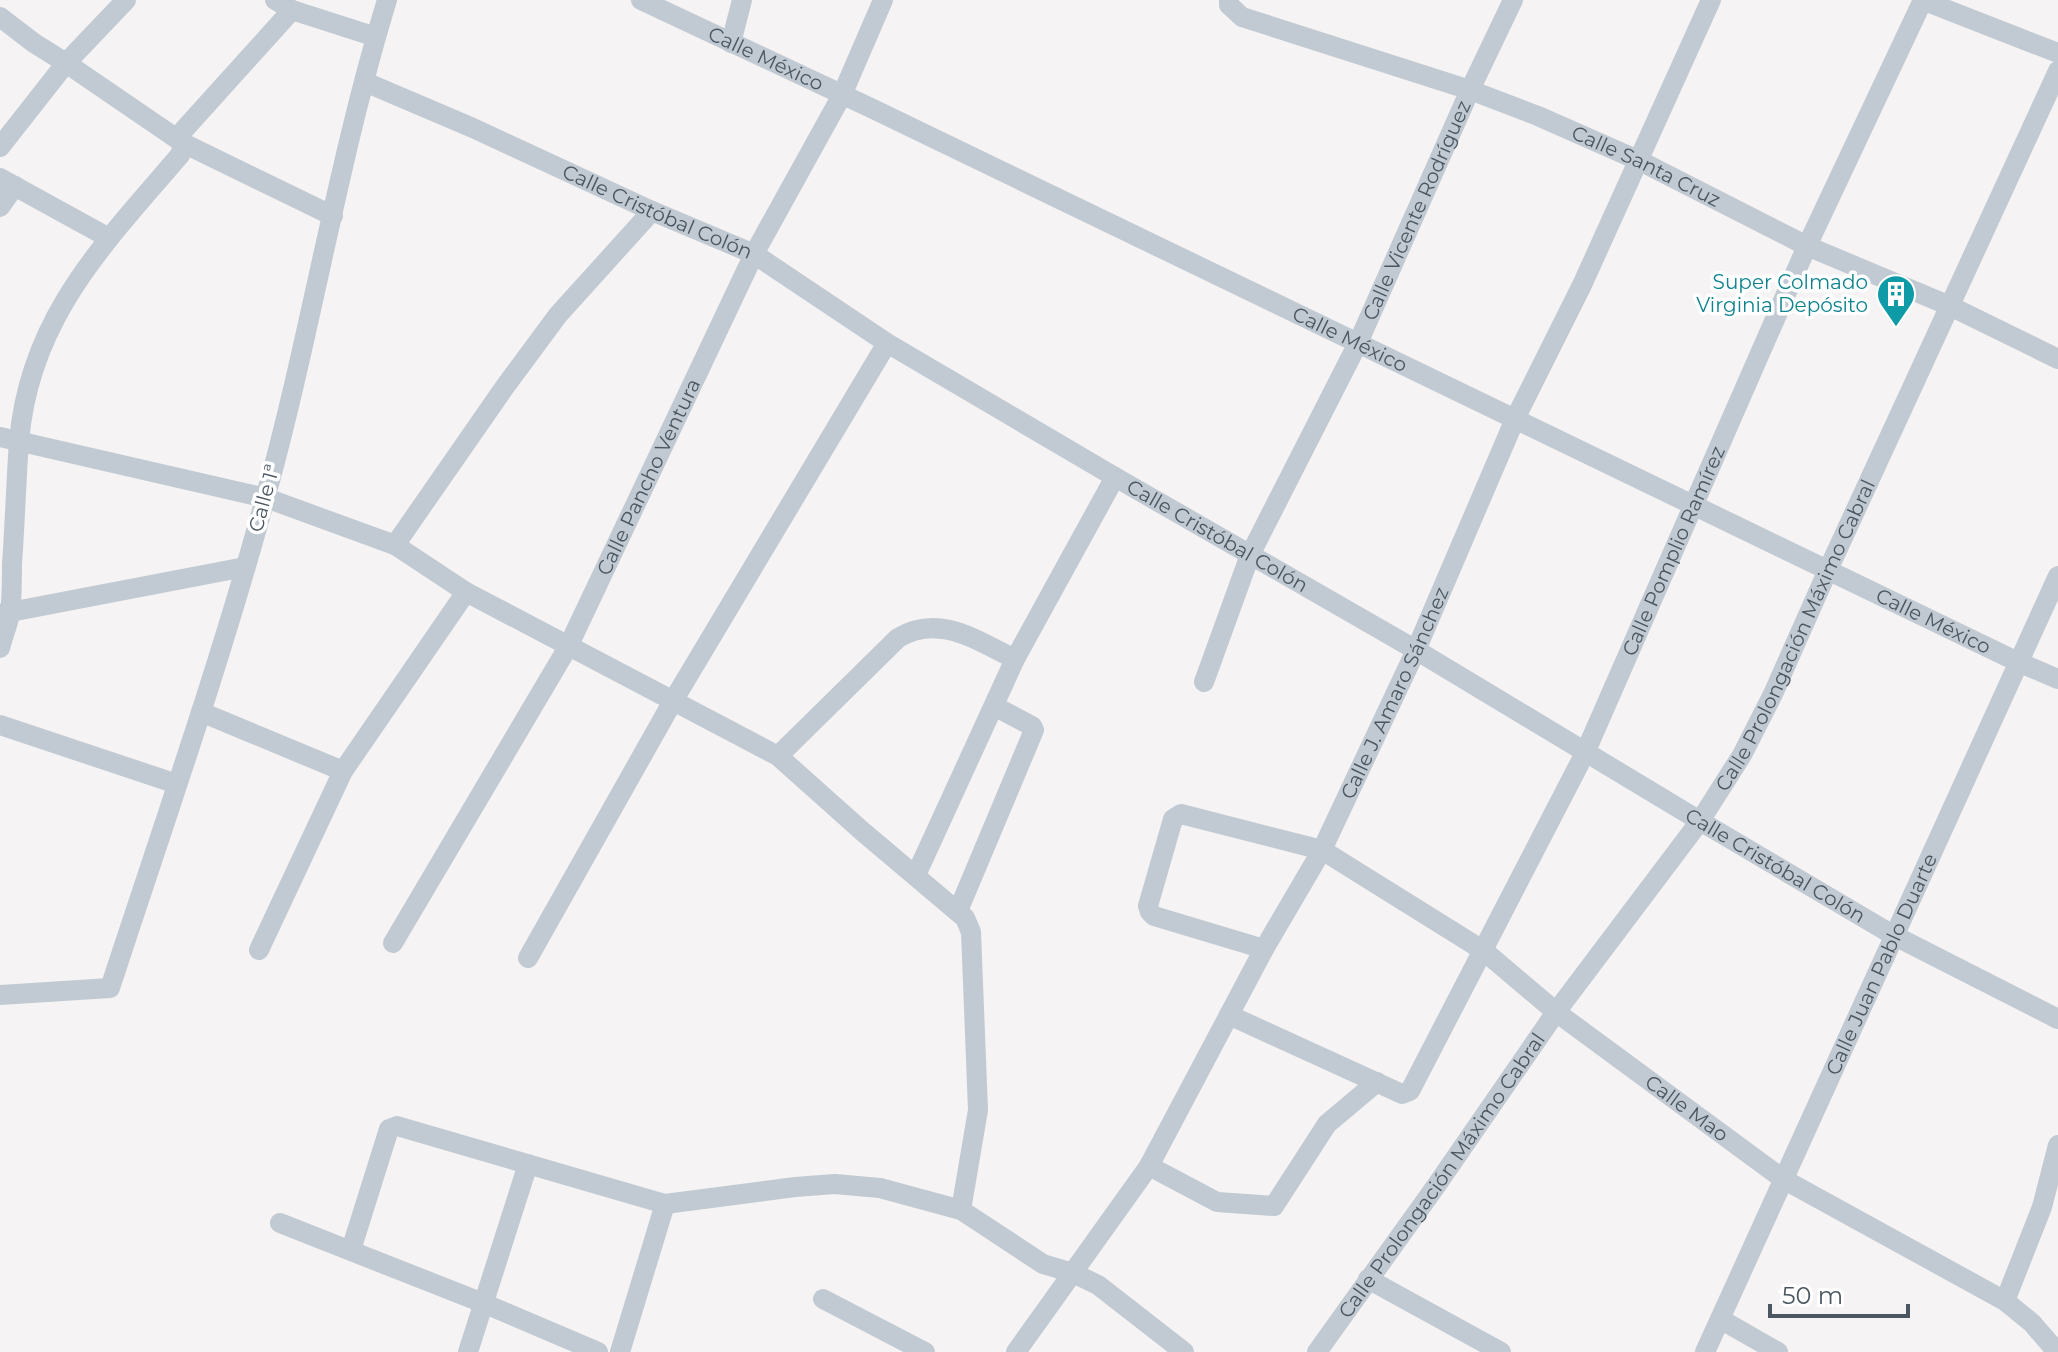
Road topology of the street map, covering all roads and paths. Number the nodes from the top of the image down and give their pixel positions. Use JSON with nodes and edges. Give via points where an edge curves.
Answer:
{"nodes":[{"id":1,"x":126,"y":0,"type":"edge"},
{"id":2,"x":387,"y":0,"type":"edge"},
{"id":3,"x":641,"y":0,"type":"edge"},
{"id":4,"x":742,"y":0,"type":"edge"},
{"id":5,"x":883,"y":0,"type":"edge"},
{"id":6,"x":1229,"y":0,"type":"edge"},
{"id":7,"x":1513,"y":0,"type":"edge"},
{"id":8,"x":1711,"y":0,"type":"edge"},
{"id":9,"x":1923,"y":0,"type":"edge"},
{"id":10,"x":284,"y":5,"type":"edge"},
{"id":11,"x":0,"y":17,"type":"edge"},
{"id":12,"x":376,"y":37,"type":"junction"},
{"id":13,"x":731,"y":43,"type":"junction"},
{"id":14,"x":2058,"y":53,"type":"edge"},
{"id":15,"x":66,"y":63,"type":"junction"},
{"id":16,"x":2058,"y":71,"type":"edge"},
{"id":17,"x":365,"y":82,"type":"junction"},
{"id":18,"x":1470,"y":90,"type":"junction"},
{"id":19,"x":842,"y":95,"type":"junction"},
{"id":20,"x":183,"y":143,"type":"junction"},
{"id":21,"x":0,"y":147,"type":"edge"},
{"id":22,"x":1640,"y":161,"type":"junction"},
{"id":23,"x":7,"y":182,"type":"edge"},
{"id":24,"x":0,"y":207,"type":"edge"},
{"id":25,"x":652,"y":211,"type":"junction"},
{"id":26,"x":333,"y":216,"type":"junction"},
{"id":27,"x":109,"y":238,"type":"junction"},
{"id":28,"x":1807,"y":246,"type":"junction"},
{"id":29,"x":754,"y":254,"type":"junction"},
{"id":30,"x":1950,"y":306,"type":"junction"},
{"id":31,"x":887,"y":343,"type":"junction"},
{"id":32,"x":1358,"y":343,"type":"junction"},
{"id":33,"x":2058,"y":359,"type":"edge"},
{"id":34,"x":1515,"y":419,"type":"junction"},
{"id":35,"x":10,"y":439,"type":"edge"},
{"id":36,"x":1115,"y":477,"type":"junction"},
{"id":37,"x":266,"y":498,"type":"junction"},
{"id":38,"x":1694,"y":505,"type":"junction"},
{"id":39,"x":395,"y":545,"type":"junction"},
{"id":40,"x":1250,"y":555,"type":"junction"},
{"id":41,"x":245,"y":567,"type":"junction"},
{"id":42,"x":1828,"y":570,"type":"junction"},
{"id":43,"x":2058,"y":576,"type":"edge"},
{"id":44,"x":466,"y":592,"type":"junction"},
{"id":45,"x":5,"y":613,"type":"edge"},
{"id":46,"x":568,"y":647,"type":"junction"},
{"id":47,"x":0,"y":648,"type":"edge"},
{"id":48,"x":1416,"y":650,"type":"junction"},
{"id":49,"x":1015,"y":659,"type":"junction"},
{"id":50,"x":2018,"y":662,"type":"junction"},
{"id":51,"x":2058,"y":679,"type":"edge"},
{"id":52,"x":1204,"y":682,"type":"dead end"},
{"id":53,"x":673,"y":701,"type":"junction"},
{"id":54,"x":994,"y":706,"type":"junction"},
{"id":55,"x":201,"y":712,"type":"junction"},
{"id":56,"x":0,"y":725,"type":"edge"},
{"id":57,"x":1585,"y":753,"type":"junction"},
{"id":58,"x":778,"y":756,"type":"junction"},
{"id":59,"x":343,"y":771,"type":"junction"},
{"id":60,"x":177,"y":784,"type":"junction"},
{"id":61,"x":1700,"y":821,"type":"junction"},
{"id":62,"x":1322,"y":850,"type":"junction"},
{"id":63,"x":916,"y":875,"type":"junction"},
{"id":64,"x":958,"y":911,"type":"junction"},
{"id":65,"x":1893,"y":935,"type":"junction"},
{"id":66,"x":393,"y":943,"type":"dead end"},
{"id":67,"x":1264,"y":949,"type":"junction"},
{"id":68,"x":259,"y":950,"type":"dead end"},
{"id":69,"x":1484,"y":951,"type":"junction"},
{"id":70,"x":528,"y":958,"type":"dead end"},
{"id":71,"x":0,"y":995,"type":"edge"},
{"id":72,"x":1556,"y":1012,"type":"junction"},
{"id":73,"x":1229,"y":1015,"type":"junction"},
{"id":74,"x":2058,"y":1019,"type":"edge"},
{"id":75,"x":1377,"y":1082,"type":"junction"},
{"id":76,"x":2058,"y":1145,"type":"edge"},
{"id":77,"x":528,"y":1164,"type":"junction"},
{"id":78,"x":1149,"y":1166,"type":"junction"},
{"id":79,"x":1783,"y":1179,"type":"junction"},
{"id":80,"x":665,"y":1204,"type":"junction"},
{"id":81,"x":961,"y":1210,"type":"junction"},
{"id":82,"x":280,"y":1223,"type":"dead end"},
{"id":83,"x":351,"y":1250,"type":"junction"},
{"id":84,"x":1073,"y":1273,"type":"junction"},
{"id":85,"x":1368,"y":1279,"type":"junction"},
{"id":86,"x":823,"y":1299,"type":"dead end"},
{"id":87,"x":2005,"y":1301,"type":"junction"},
{"id":88,"x":483,"y":1303,"type":"junction"},
{"id":89,"x":1720,"y":1319,"type":"junction"},
{"id":90,"x":468,"y":1352,"type":"edge"},
{"id":91,"x":598,"y":1352,"type":"edge"},
{"id":92,"x":620,"y":1352,"type":"edge"},
{"id":93,"x":925,"y":1352,"type":"edge"},
{"id":94,"x":1016,"y":1352,"type":"edge"},
{"id":95,"x":1184,"y":1352,"type":"edge"},
{"id":96,"x":1317,"y":1352,"type":"edge"},
{"id":97,"x":1501,"y":1352,"type":"edge"},
{"id":98,"x":1705,"y":1352,"type":"edge"},
{"id":99,"x":1778,"y":1352,"type":"edge"},
{"id":100,"x":2057,"y":1352,"type":"edge"}],
"edges":[{"from":1,"to":15,"type":"street"},
{"from":2,"to":12,"type":"street","name":"Calle 1ª"},
{"from":3,"to":13,"type":"street","name":"Calle México"},
{"from":4,"to":13,"type":"street"},
{"from":5,"to":19,"type":"street","name":"Calle Pancho Ventura"},
{"from":6,"to":18,"type":"street","name":"Calle Santa Cruz","via":[[1242,17]]},
{"from":7,"to":18,"type":"street","name":"Calle Vicente Rodríguez"},
{"from":8,"to":22,"type":"street","name":"Calle J. Amaro Sánchez"},
{"from":9,"to":14,"type":"street"},
{"from":9,"to":28,"type":"street","name":"Calle Pomplio Ramírez"},
{"from":10,"to":12,"type":"street"},
{"from":10,"to":20,"type":"street","via":[[181,133]]},
{"from":11,"to":15,"type":"street"},
{"from":12,"to":17,"type":"street","name":"Calle 1ª"},
{"from":13,"to":19,"type":"street","name":"Calle México"},
{"from":15,"to":20,"type":"street"},
{"from":15,"to":21,"type":"street"},
{"from":16,"to":30,"type":"street","name":"Calle Prolongación Máximo Cabral"},
{"from":17,"to":25,"type":"street","name":"Calle Cristóbal Colón"},
{"from":17,"to":26,"type":"street","name":"Calle 1ª"},
{"from":18,"to":22,"type":"street","name":"Calle Santa Cruz"},
{"from":18,"to":32,"type":"street","name":"Calle Vicente Rodríguez"},
{"from":19,"to":29,"type":"street","name":"Calle Pancho Ventura"},
{"from":19,"to":32,"type":"street","name":"Calle México"},
{"from":20,"to":26,"type":"street"},
{"from":20,"to":27,"type":"street","via":[[180,155]]},
{"from":22,"to":28,"type":"street","name":"Calle Santa Cruz"},
{"from":22,"to":34,"type":"street","name":"Calle J. Amaro Sánchez"},
{"from":23,"to":24,"type":"street"},
{"from":23,"to":27,"type":"street"},
{"from":25,"to":29,"type":"street","name":"Calle Cristóbal Colón"},
{"from":25,"to":39,"type":"street","via":[[558,315]]},
{"from":26,"to":37,"type":"street","name":"Calle 1ª"},
{"from":27,"to":35,"type":"street","via":[[44,339]]},
{"from":28,"to":30,"type":"street","name":"Calle Santa Cruz"},
{"from":28,"to":38,"type":"street","name":"Calle Pomplio Ramírez"},
{"from":29,"to":31,"type":"street","name":"Calle Cristóbal Colón"},
{"from":29,"to":46,"type":"street","name":"Calle Pancho Ventura"},
{"from":30,"to":33,"type":"street","name":"Calle Santa Cruz"},
{"from":30,"to":42,"type":"street","name":"Calle Prolongación Máximo Cabral"},
{"from":31,"to":36,"type":"street","name":"Calle Cristóbal Colón"},
{"from":31,"to":53,"type":"street"},
{"from":32,"to":34,"type":"street","name":"Calle México"},
{"from":32,"to":40,"type":"street","name":"Calle Vicente Rodríguez"},
{"from":34,"to":38,"type":"street","name":"Calle México"},
{"from":34,"to":48,"type":"street","name":"Calle J. Amaro Sánchez"},
{"from":35,"to":37,"type":"street"},
{"from":35,"to":45,"type":"street"},
{"from":36,"to":40,"type":"street","name":"Calle Cristóbal Colón"},
{"from":36,"to":49,"type":"street"},
{"from":37,"to":39,"type":"street"},
{"from":37,"to":41,"type":"street","name":"Calle 1ª"},
{"from":38,"to":42,"type":"street","name":"Calle México"},
{"from":38,"to":57,"type":"street","name":"Calle Pomplio Ramírez"},
{"from":39,"to":44,"type":"street"},
{"from":40,"to":48,"type":"street","name":"Calle Cristóbal Colón"},
{"from":40,"to":52,"type":"street","name":"Calle Vicente Rodríguez"},
{"from":41,"to":45,"type":"street"},
{"from":41,"to":55,"type":"street","name":"Calle 1ª"},
{"from":42,"to":50,"type":"street","name":"Calle México"},
{"from":42,"to":61,"type":"street","name":"Calle Prolongación Máximo Cabral","via":[[1742,755]]},
{"from":43,"to":50,"type":"street","name":"Calle Juan Pablo Duarte"},
{"from":44,"to":46,"type":"street"},
{"from":44,"to":59,"type":"street"},
{"from":45,"to":47,"type":"street"},
{"from":46,"to":53,"type":"street"},
{"from":46,"to":66,"type":"street","name":"Calle Pancho Ventura"},
{"from":48,"to":57,"type":"street","name":"Calle Cristóbal Colón"},
{"from":48,"to":62,"type":"street","name":"Calle J. Amaro Sánchez"},
{"from":49,"to":54,"type":"street"},
{"from":49,"to":58,"type":"street","via":[[957,631],[931,628],[906,634]]},
{"from":50,"to":51,"type":"street","name":"Calle México"},
{"from":50,"to":65,"type":"street","name":"Calle Juan Pablo Duarte"},
{"from":53,"to":58,"type":"street"},
{"from":53,"to":70,"type":"street"},
{"from":54,"to":63,"type":"street"},
{"from":54,"to":64,"type":"street","via":[[1034,730]]},
{"from":55,"to":59,"type":"street"},
{"from":55,"to":60,"type":"street","name":"Calle 1ª"},
{"from":56,"to":60,"type":"street"},
{"from":57,"to":61,"type":"street","name":"Calle Cristóbal Colón"},
{"from":57,"to":69,"type":"street","name":"Calle Pomplio Ramírez"},
{"from":58,"to":63,"type":"street"},
{"from":59,"to":68,"type":"street"},
{"from":60,"to":71,"type":"street","name":"Calle 1ª","via":[[110,988]]},
{"from":61,"to":65,"type":"street","name":"Calle Cristóbal Colón"},
{"from":61,"to":72,"type":"street","name":"Calle Prolongación Máximo Cabral"},
{"from":62,"to":67,"type":"street","name":"Calle J. Amaro Sánchez"},
{"from":62,"to":67,"type":"street","name":"Calle Mao","via":[[1181,814],[1173,819],[1150,912]]},
{"from":62,"to":69,"type":"street","name":"Calle Mao"},
{"from":63,"to":64,"type":"street"},
{"from":64,"to":81,"type":"street","via":[[971,932],[978,1110]]},
{"from":65,"to":74,"type":"street","name":"Calle Cristóbal Colón"},
{"from":65,"to":79,"type":"street","name":"Calle Juan Pablo Duarte"},
{"from":67,"to":73,"type":"street","name":"Calle J. Amaro Sánchez"},
{"from":69,"to":72,"type":"street","name":"Calle Mao"},
{"from":69,"to":75,"type":"street","name":"Calle Pomplio Ramírez","via":[[1410,1091],[1402,1094]]},
{"from":72,"to":79,"type":"street","name":"Calle Mao"},
{"from":72,"to":85,"type":"street","name":"Calle Prolongación Máximo Cabral"},
{"from":73,"to":75,"type":"street"},
{"from":73,"to":78,"type":"street","name":"Calle J. Amaro Sánchez"},
{"from":75,"to":78,"type":"street","via":[[1327,1124],[1274,1206],[1217,1202]]},
{"from":76,"to":87,"type":"street","via":[[2042,1207]]},
{"from":77,"to":80,"type":"street"},
{"from":77,"to":83,"type":"street","via":[[392,1127]]},
{"from":77,"to":88,"type":"street"},
{"from":78,"to":84,"type":"street","name":"Calle J. Amaro Sánchez"},
{"from":79,"to":87,"type":"street","name":"Calle Mao"},
{"from":79,"to":89,"type":"street","name":"Calle Juan Pablo Duarte"},
{"from":80,"to":81,"type":"street","via":[[835,1184],[880,1188]]},
{"from":80,"to":92,"type":"street"},
{"from":81,"to":84,"type":"street","via":[[1043,1264]]},
{"from":82,"to":83,"type":"street"},
{"from":83,"to":88,"type":"street"},
{"from":84,"to":94,"type":"street","name":"Calle J. Amaro Sánchez"},
{"from":84,"to":95,"type":"street","via":[[1098,1285]]},
{"from":85,"to":96,"type":"street","name":"Calle Prolongación Máximo Cabral"},
{"from":85,"to":97,"type":"street"},
{"from":86,"to":93,"type":"street"},
{"from":87,"to":100,"type":"street","name":"Calle Mao"},
{"from":88,"to":90,"type":"street"},
{"from":88,"to":91,"type":"street"},
{"from":89,"to":98,"type":"street","name":"Calle Juan Pablo Duarte"},
{"from":89,"to":99,"type":"street"}]}
